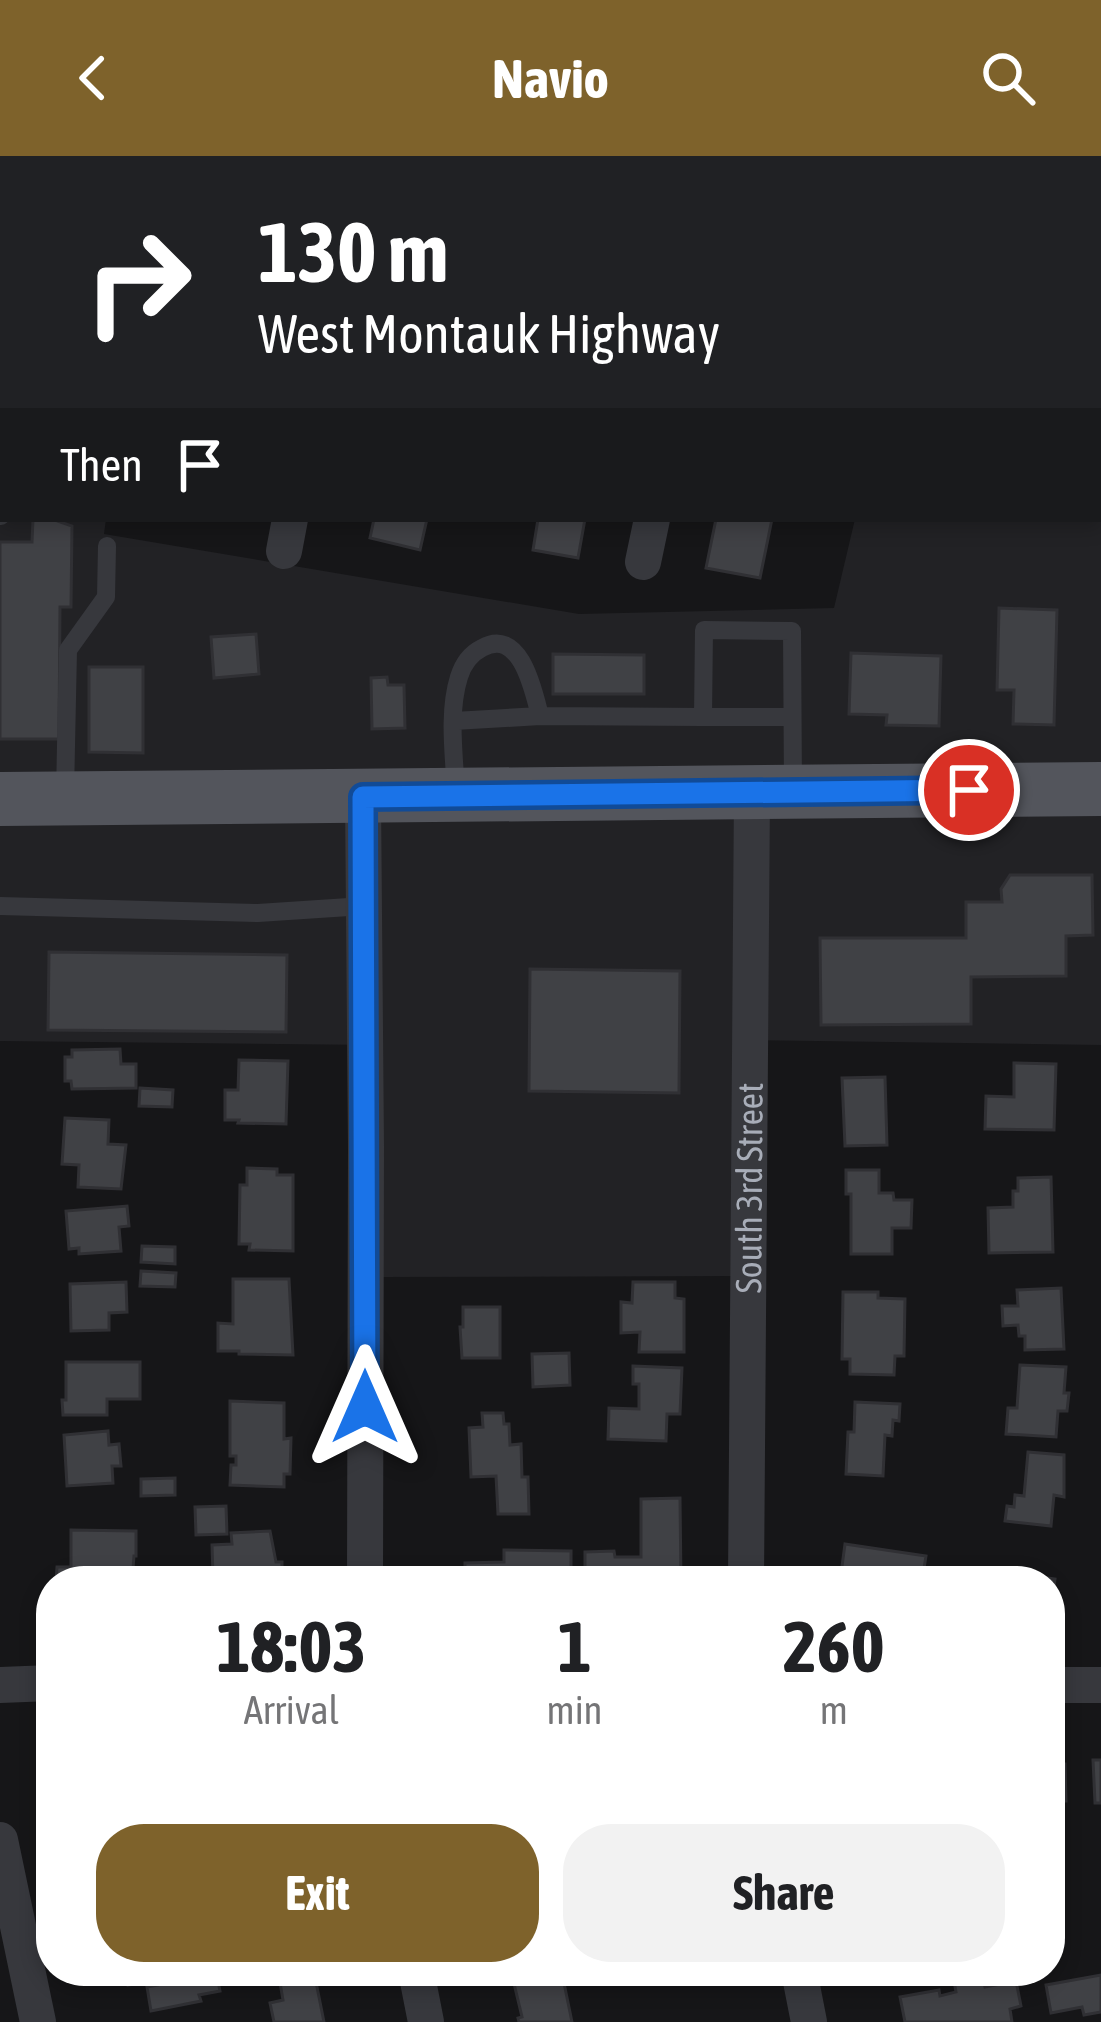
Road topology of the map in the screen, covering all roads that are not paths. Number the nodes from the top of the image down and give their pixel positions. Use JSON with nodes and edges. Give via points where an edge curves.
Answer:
{"nodes":[{"id":1,"x":651,"y":522,"type":"edge"},
{"id":2,"x":107,"y":545,"type":"dead end"},
{"id":3,"x":643,"y":562,"type":"dead end"},
{"id":4,"x":540,"y":716,"type":"junction"},
{"id":5,"x":703,"y":716,"type":"junction"},
{"id":6,"x":792,"y":717,"type":"junction"},
{"id":7,"x":454,"y":721,"type":"junction"},
{"id":8,"x":1101,"y":789,"type":"edge"},
{"id":9,"x":772,"y":792,"type":"junction"},
{"id":10,"x":457,"y":796,"type":"junction"},
{"id":11,"x":363,"y":797,"type":"junction"},
{"id":12,"x":65,"y":798,"type":"junction"},
{"id":13,"x":0,"y":799,"type":"edge"},
{"id":14,"x":0,"y":906,"type":"edge"},
{"id":15,"x":364,"y":906,"type":"junction"},
{"id":16,"x":365,"y":1566,"type":"edge"},
{"id":17,"x":746,"y":1566,"type":"edge"},
{"id":18,"x":36,"y":1684,"type":"edge"},
{"id":19,"x":0,"y":1685,"type":"edge"},
{"id":20,"x":1065,"y":1685,"type":"edge"},
{"id":21,"x":1101,"y":1685,"type":"edge"},
{"id":22,"x":0,"y":1840,"type":"edge"},
{"id":23,"x":419,"y":1986,"type":"edge"},
{"id":24,"x":802,"y":1986,"type":"edge"},
{"id":25,"x":38,"y":2022,"type":"edge"},
{"id":26,"x":426,"y":2022,"type":"edge"},
{"id":27,"x":809,"y":2022,"type":"edge"}],
"edges":[{"from":1,"to":3,"type":"street"},
{"from":2,"to":12,"type":"lane","via":[[106,597],[68,650]]},
{"from":4,"to":5,"type":"lane"},
{"from":4,"to":7,"type":"lane"},
{"from":4,"to":7,"type":"lane","via":[[528,669],[517,654],[492,644],[460,673]]},
{"from":5,"to":6,"type":"lane"},
{"from":5,"to":6,"type":"lane","via":[[704,630],[792,631]]},
{"from":6,"to":9,"type":"lane"},
{"from":7,"to":10,"type":"lane"},
{"from":8,"to":9,"type":"main road"},
{"from":9,"to":10,"type":"main road"},
{"from":9,"to":17,"type":"street","name":"South 3rd Street"},
{"from":10,"to":11,"type":"main road"},
{"from":11,"to":12,"type":"main road"},
{"from":11,"to":15,"type":"street"},
{"from":12,"to":13,"type":"main road"},
{"from":14,"to":15,"type":"lane","via":[[258,913]]},
{"from":15,"to":16,"type":"street"},
{"from":18,"to":19,"type":"street"},
{"from":20,"to":21,"type":"street"},
{"from":22,"to":25,"type":"street"},
{"from":23,"to":26,"type":"street"},
{"from":24,"to":27,"type":"street"}]}
